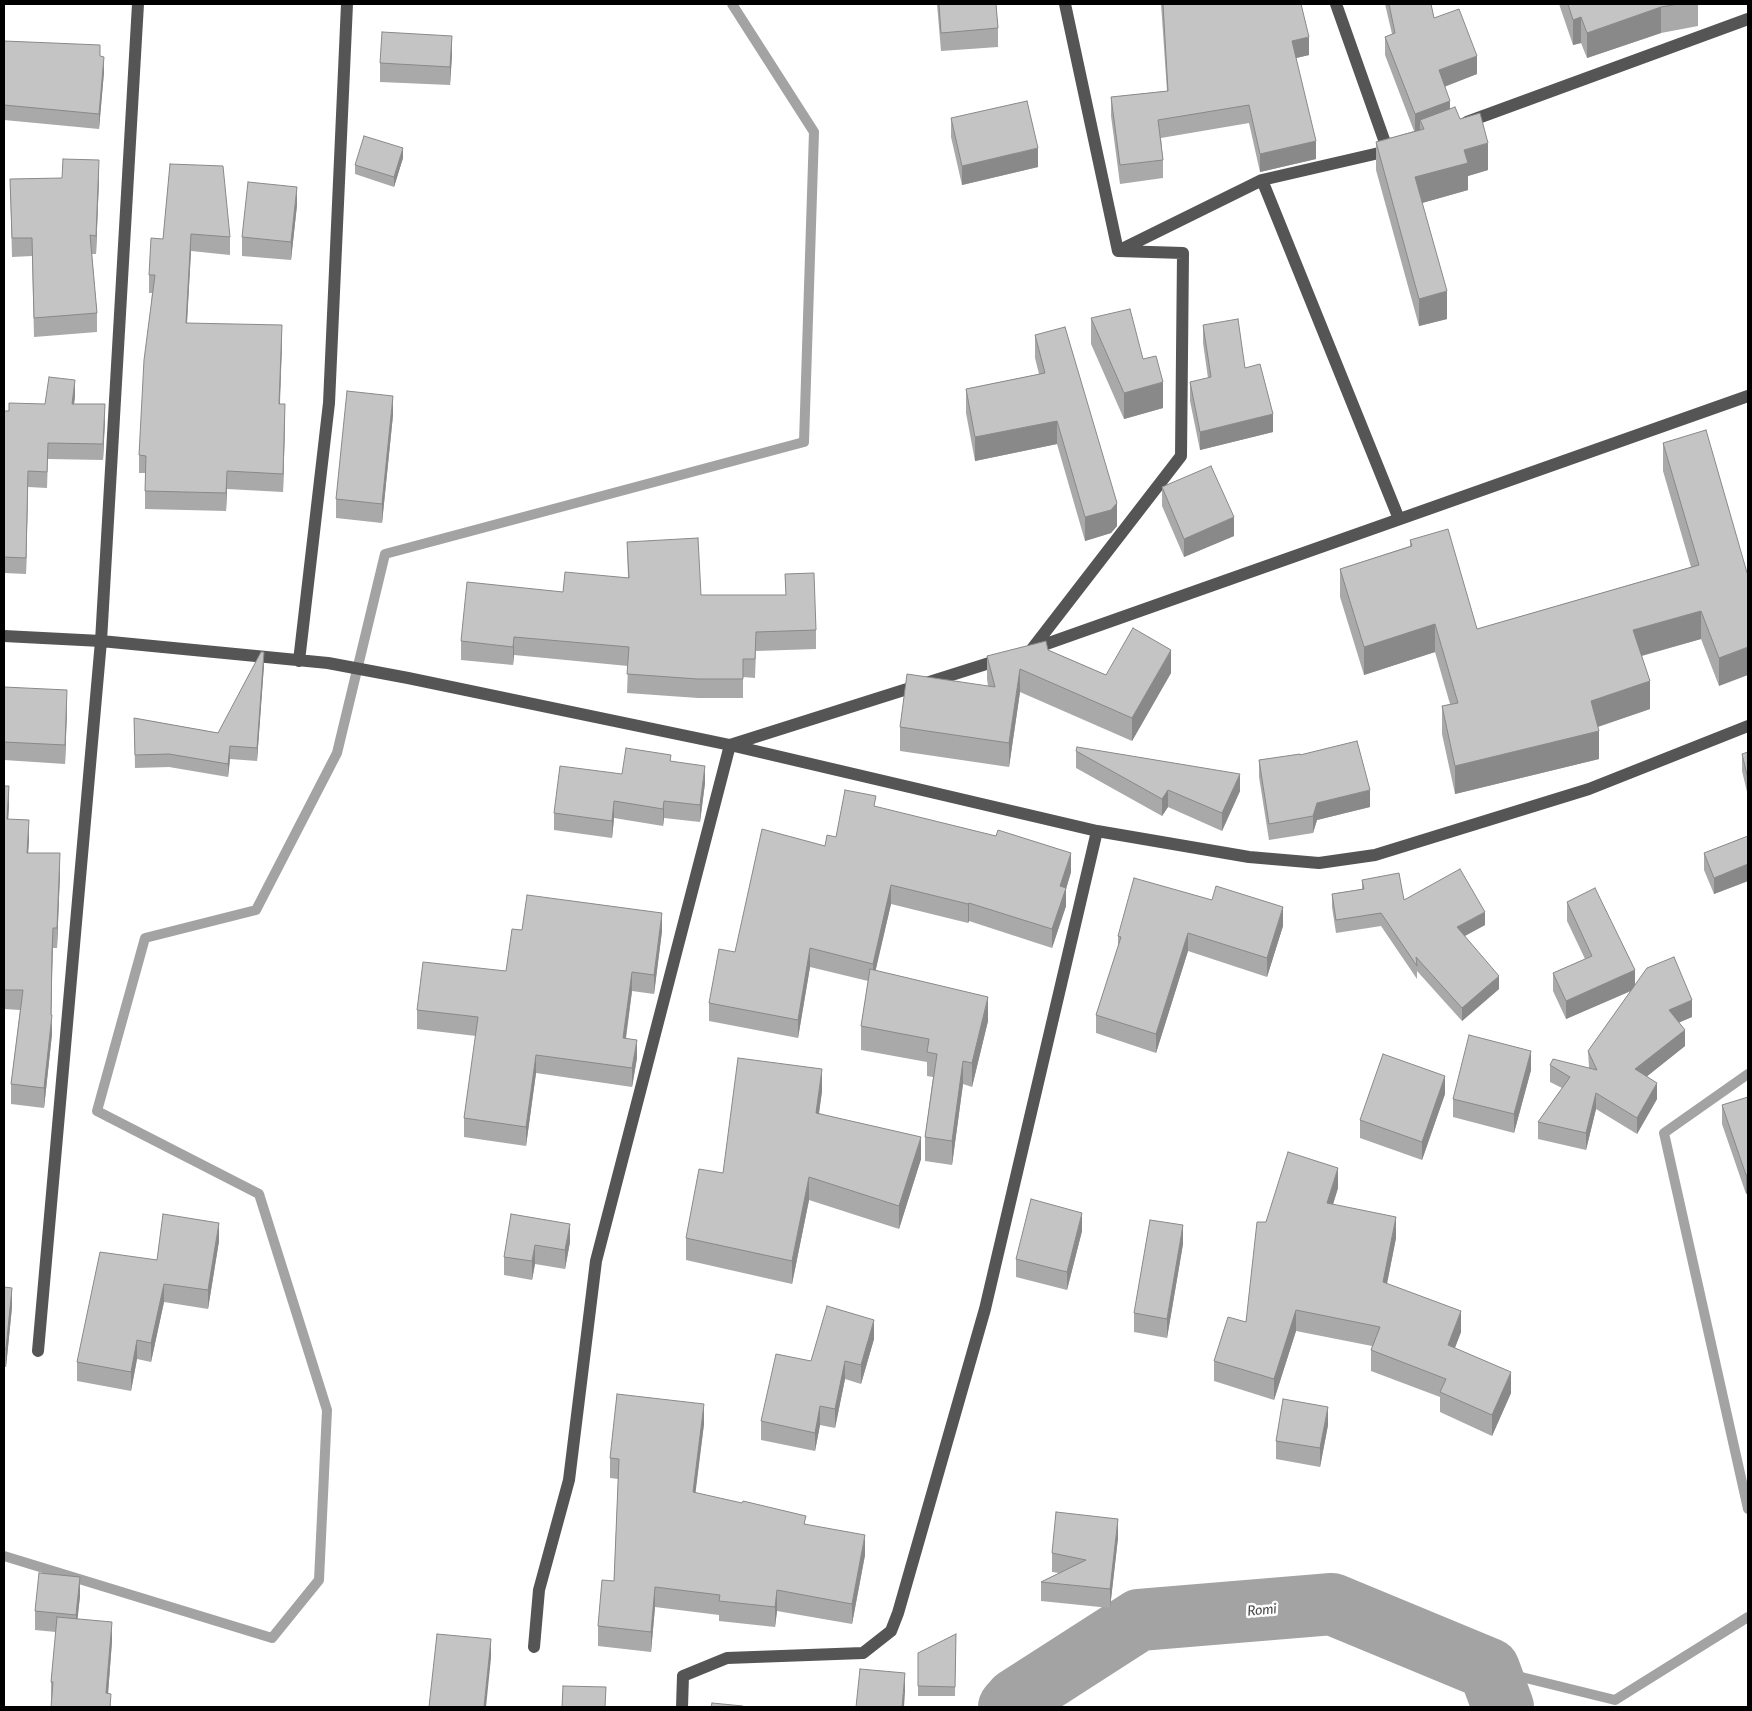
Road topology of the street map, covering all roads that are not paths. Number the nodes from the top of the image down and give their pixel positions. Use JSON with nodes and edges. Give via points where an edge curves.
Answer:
{"nodes":[{"id":1,"x":138,"y":4,"type":"edge"},
{"id":2,"x":347,"y":4,"type":"edge"},
{"id":3,"x":1066,"y":4,"type":"edge"},
{"id":4,"x":1336,"y":4,"type":"edge"},
{"id":5,"x":1748,"y":19,"type":"edge"},
{"id":6,"x":1453,"y":127,"type":"edge"},
{"id":7,"x":1407,"y":144,"type":"edge"},
{"id":8,"x":1388,"y":151,"type":"junction"},
{"id":9,"x":1262,"y":180,"type":"junction"},
{"id":10,"x":1118,"y":250,"type":"junction"},
{"id":11,"x":1748,"y":396,"type":"edge"},
{"id":12,"x":1399,"y":519,"type":"junction"},
{"id":13,"x":4,"y":636,"type":"edge"},
{"id":14,"x":101,"y":641,"type":"junction"},
{"id":15,"x":1022,"y":653,"type":"junction"},
{"id":16,"x":299,"y":661,"type":"junction"},
{"id":17,"x":1748,"y":726,"type":"edge"},
{"id":18,"x":730,"y":745,"type":"junction"},
{"id":19,"x":1097,"y":831,"type":"junction"},
{"id":20,"x":38,"y":1351,"type":"dead end"},
{"id":21,"x":534,"y":1647,"type":"dead end"},
{"id":22,"x":682,"y":1707,"type":"edge"}],
"edges":[{"from":1,"to":14,"type":"street"},
{"from":2,"to":16,"type":"street","via":[[329,403]]},
{"from":3,"to":10,"type":"street"},
{"from":4,"to":8,"type":"street"},
{"from":5,"to":6,"type":"street"},
{"from":7,"to":8,"type":"street"},
{"from":8,"to":9,"type":"street"},
{"from":9,"to":10,"type":"street"},
{"from":9,"to":12,"type":"street"},
{"from":10,"to":15,"type":"street","via":[[1183,253],[1181,456]]},
{"from":11,"to":12,"type":"street"},
{"from":12,"to":15,"type":"street"},
{"from":13,"to":14,"type":"street"},
{"from":14,"to":16,"type":"street"},
{"from":14,"to":20,"type":"street"},
{"from":15,"to":18,"type":"street"},
{"from":16,"to":18,"type":"street","via":[[408,678]]},
{"from":17,"to":19,"type":"street","via":[[1589,789],[1375,854],[1319,863],[1249,857]]},
{"from":18,"to":19,"type":"street"},
{"from":18,"to":21,"type":"street","via":[[596,1261],[569,1480],[539,1590]]},
{"from":19,"to":22,"type":"street","via":[[985,1309],[891,1631],[863,1653],[728,1658],[683,1676]]}]}
